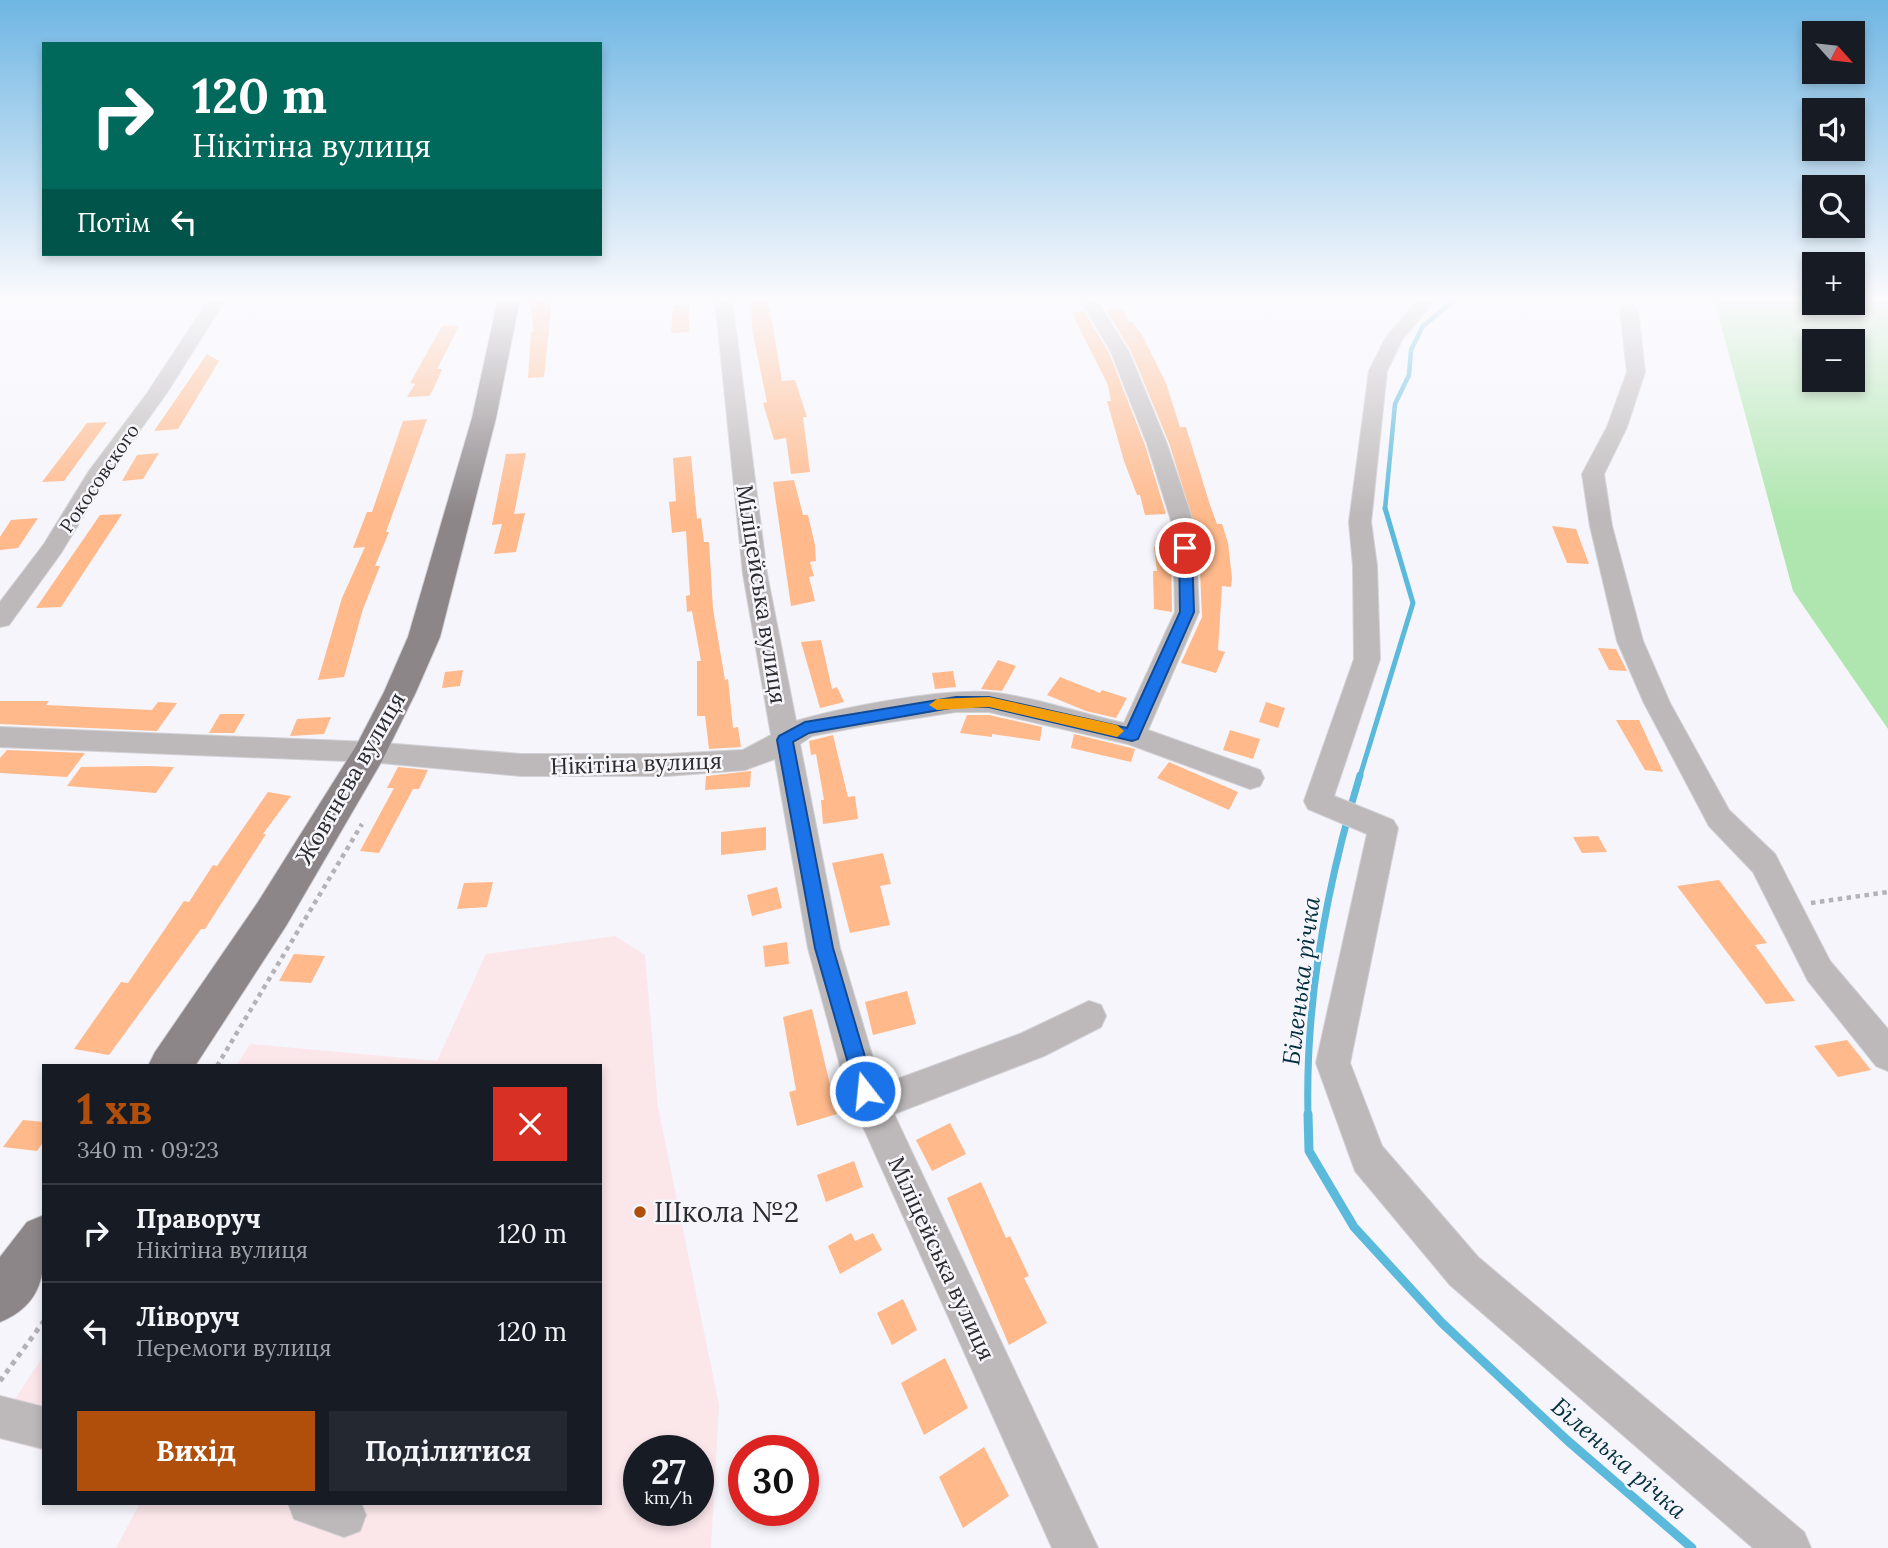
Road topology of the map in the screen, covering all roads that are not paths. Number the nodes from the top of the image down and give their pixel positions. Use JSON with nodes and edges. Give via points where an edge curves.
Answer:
{"nodes":[{"id":1,"x":171,"y":371,"type":"edge"},
{"id":2,"x":494,"y":371,"type":"edge"},
{"id":3,"x":731,"y":371,"type":"edge"},
{"id":4,"x":1128,"y":371,"type":"edge"},
{"id":5,"x":1378,"y":371,"type":"edge"},
{"id":6,"x":1636,"y":371,"type":"edge"},
{"id":7,"x":0,"y":619,"type":"edge"},
{"id":8,"x":1132,"y":735,"type":"junction"},
{"id":9,"x":0,"y":737,"type":"edge"},
{"id":10,"x":785,"y":740,"type":"junction"},
{"id":11,"x":370,"y":752,"type":"junction"},
{"id":12,"x":1250,"y":778,"type":"dead end"},
{"id":13,"x":1089,"y":1016,"type":"dead end"},
{"id":14,"x":1888,"y":1055,"type":"edge"},
{"id":15,"x":171,"y":1064,"type":"edge"},
{"id":16,"x":872,"y":1105,"type":"junction"},
{"id":17,"x":42,"y":1242,"type":"edge"},
{"id":18,"x":0,"y":1297,"type":"edge"},
{"id":19,"x":0,"y":1417,"type":"edge"},
{"id":20,"x":42,"y":1428,"type":"edge"},
{"id":21,"x":1075,"y":1548,"type":"edge"},
{"id":22,"x":1788,"y":1548,"type":"edge"}],
"edges":[{"from":1,"to":7,"type":"street","name":"Рокосовского"},
{"from":2,"to":11,"type":"main road","name":"Жовтнева вулиця","via":[[424,637]]},
{"from":3,"to":10,"type":"street","name":"Міліцейська вулиця","via":[[755,574]]},
{"from":4,"to":8,"type":"street","via":[[1185,527],[1187,612]]},
{"from":5,"to":22,"type":"street","via":[[1360,522],[1366,566],[1367,659],[1318,801],[1383,828],[1333,1063],[1367,1158],[1464,1271]]},
{"from":6,"to":14,"type":"street","via":[[1617,426],[1593,474],[1630,641],[1657,703],[1719,818],[1764,863],[1819,971]]},
{"from":8,"to":10,"type":"street","name":"Нікітіна вулиця","via":[[989,702],[956,702],[805,728]]},
{"from":8,"to":12,"type":"street","name":"Нікітіна вулиця"},
{"from":9,"to":11,"type":"street","name":"Нікітіна вулиця"},
{"from":10,"to":11,"type":"street","name":"Нікітіна вулиця","via":[[745,760],[667,765],[522,765]]},
{"from":10,"to":16,"type":"street","name":"Міліцейська вулиця","via":[[824,948]]},
{"from":11,"to":15,"type":"main road","name":"Жовтнева вулиця","via":[[272,914]]},
{"from":13,"to":16,"type":"street","via":[[1032,1045]]},
{"from":16,"to":21,"type":"street","name":"Міліцейська вулиця"},
{"from":17,"to":18,"type":"main road"},
{"from":19,"to":20,"type":"street"}]}
